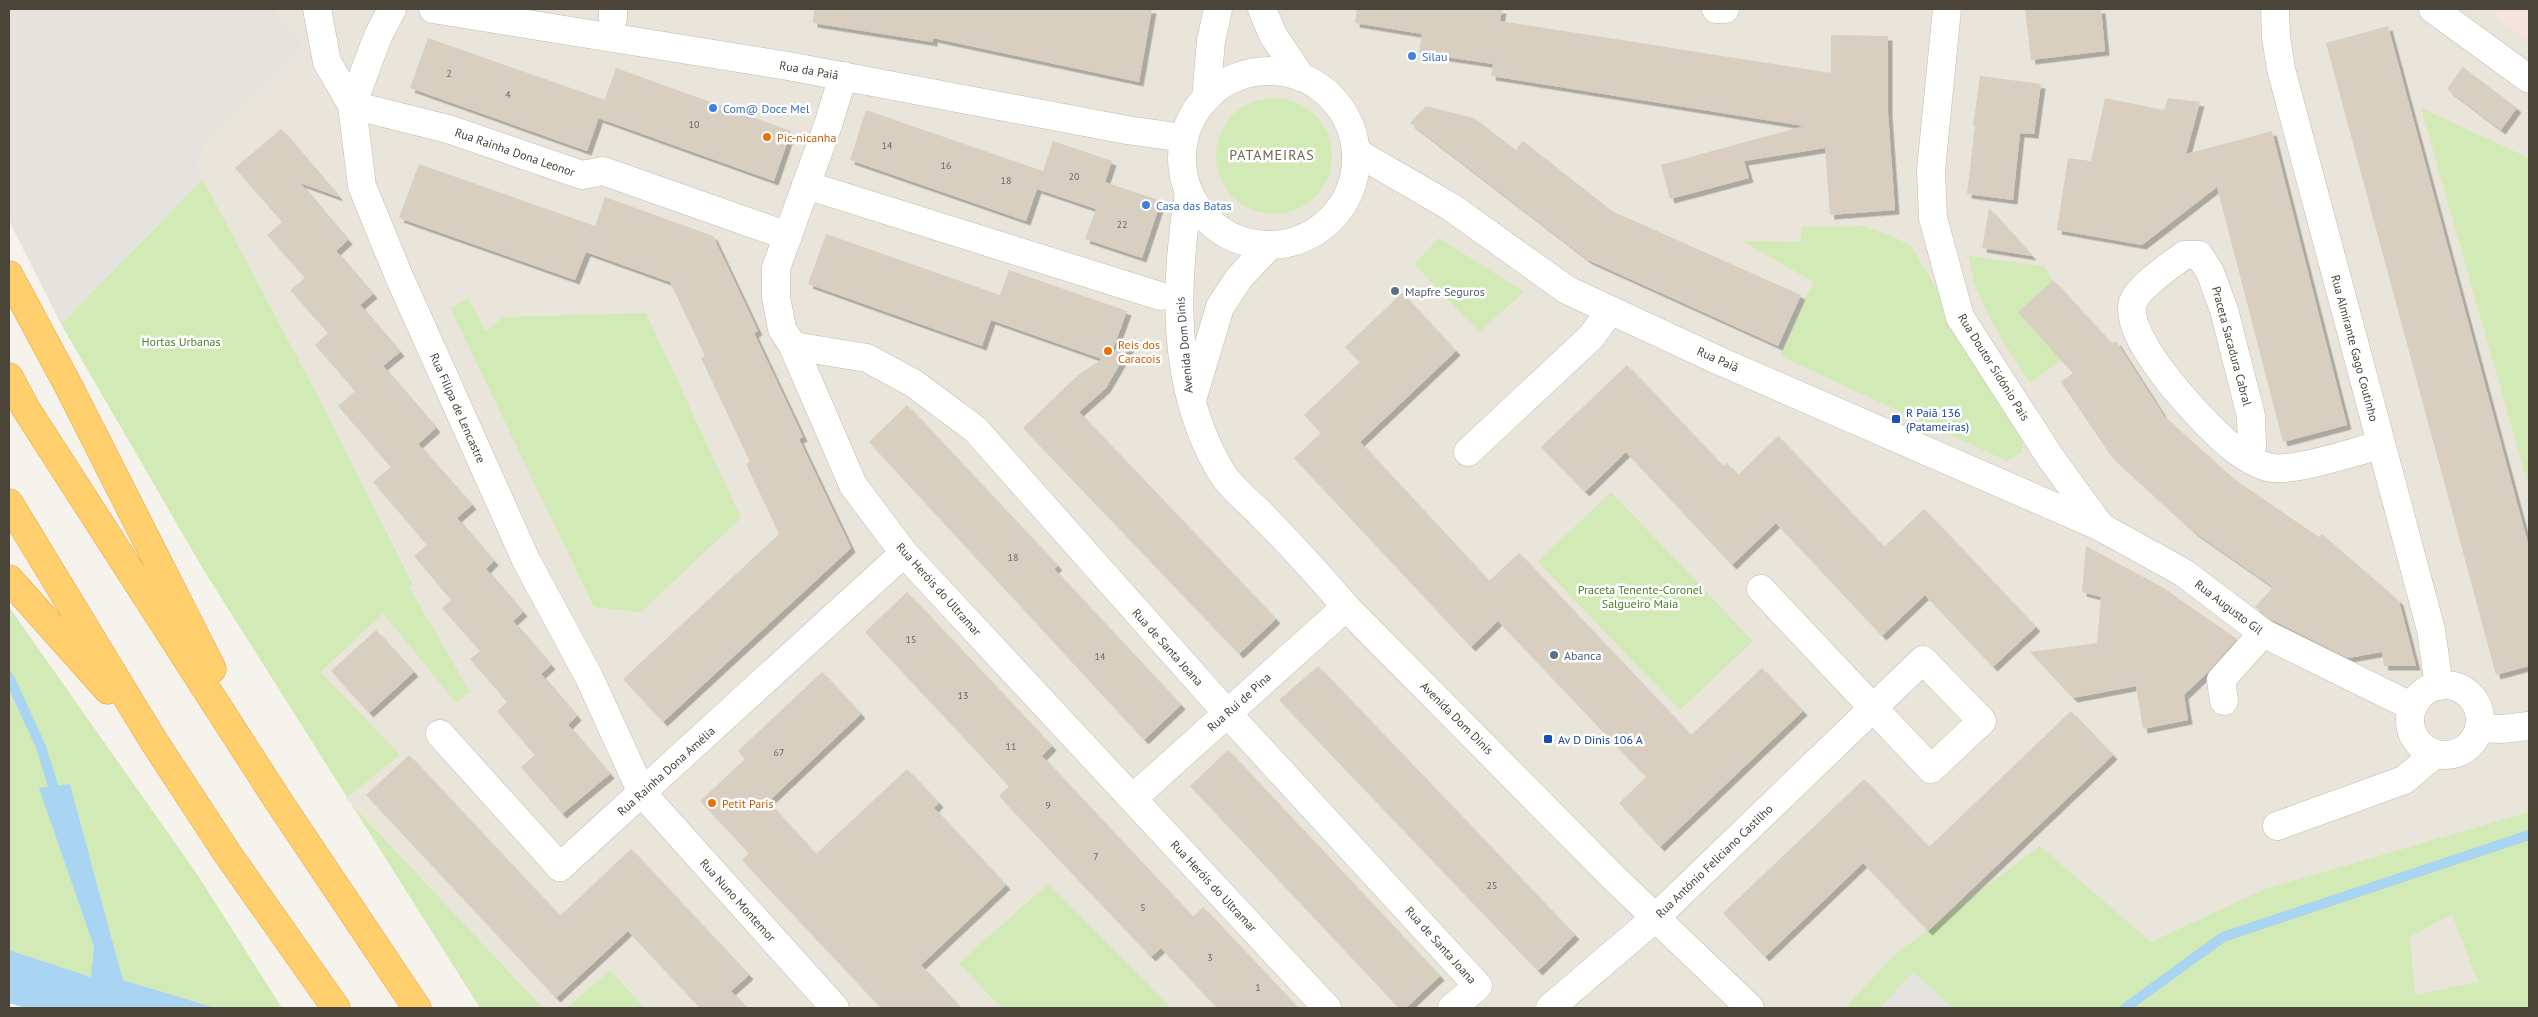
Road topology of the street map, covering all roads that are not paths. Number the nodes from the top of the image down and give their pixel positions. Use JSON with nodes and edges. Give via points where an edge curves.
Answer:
{"nodes":[{"id":1,"x":317,"y":9,"type":"edge"},
{"id":2,"x":392,"y":9,"type":"edge"},
{"id":3,"x":433,"y":9,"type":"edge"},
{"id":4,"x":1218,"y":9,"type":"edge"},
{"id":5,"x":1262,"y":9,"type":"edge"},
{"id":6,"x":1716,"y":9,"type":"edge"},
{"id":7,"x":1726,"y":9,"type":"edge"},
{"id":8,"x":1947,"y":9,"type":"edge"},
{"id":9,"x":2275,"y":9,"type":"edge"},
{"id":10,"x":2432,"y":9,"type":"edge"},
{"id":11,"x":843,"y":76,"type":"junction"},
{"id":12,"x":1301,"y":77,"type":"junction"},
{"id":13,"x":2529,"y":79,"type":"edge"},
{"id":14,"x":1206,"y":98,"type":"junction"},
{"id":15,"x":352,"y":105,"type":"junction"},
{"id":16,"x":1184,"y":138,"type":"junction"},
{"id":17,"x":1356,"y":152,"type":"junction"},
{"id":18,"x":806,"y":185,"type":"junction"},
{"id":19,"x":1189,"y":193,"type":"junction"},
{"id":20,"x":788,"y":236,"type":"junction"},
{"id":21,"x":1269,"y":246,"type":"junction"},
{"id":22,"x":9,"y":275,"type":"edge"},
{"id":23,"x":1160,"y":296,"type":"dead end"},
{"id":24,"x":1610,"y":310,"type":"junction"},
{"id":25,"x":793,"y":346,"type":"junction"},
{"id":26,"x":9,"y":377,"type":"edge"},
{"id":27,"x":1191,"y":407,"type":"junction"},
{"id":28,"x":2381,"y":445,"type":"junction"},
{"id":29,"x":1468,"y":452,"type":"dead end"},
{"id":30,"x":2250,"y":459,"type":"junction"},
{"id":31,"x":9,"y":503,"type":"edge"},
{"id":32,"x":2101,"y":528,"type":"junction"},
{"id":33,"x":904,"y":553,"type":"junction"},
{"id":34,"x":9,"y":580,"type":"edge"},
{"id":35,"x":1761,"y":589,"type":"dead end"},
{"id":36,"x":1346,"y":607,"type":"junction"},
{"id":37,"x":2263,"y":633,"type":"junction"},
{"id":38,"x":2440,"y":686,"type":"junction"},
{"id":39,"x":2224,"y":701,"type":"dead end"},
{"id":40,"x":2413,"y":707,"type":"junction"},
{"id":41,"x":1227,"y":713,"type":"junction"},
{"id":42,"x":2529,"y":726,"type":"edge"},
{"id":43,"x":2480,"y":728,"type":"junction"},
{"id":44,"x":440,"y":734,"type":"dead end"},
{"id":45,"x":153,"y":740,"type":"junction"},
{"id":46,"x":2435,"y":754,"type":"junction"},
{"id":47,"x":642,"y":793,"type":"junction"},
{"id":48,"x":1133,"y":798,"type":"junction"},
{"id":49,"x":282,"y":808,"type":"junction"},
{"id":50,"x":2277,"y":826,"type":"dead end"},
{"id":51,"x":1654,"y":919,"type":"junction"},
{"id":52,"x":336,"y":1008,"type":"edge"},
{"id":53,"x":418,"y":1008,"type":"edge"},
{"id":54,"x":835,"y":1008,"type":"edge"},
{"id":55,"x":1327,"y":1008,"type":"edge"},
{"id":56,"x":1452,"y":1008,"type":"edge"},
{"id":57,"x":1550,"y":1008,"type":"edge"},
{"id":58,"x":1750,"y":1008,"type":"edge"}],
"edges":[{"from":1,"to":15,"type":"street","name":"Rua Filipa de Lencastre","via":[[327,62]]},
{"from":2,"to":15,"type":"street","via":[[374,44]]},
{"from":3,"to":11,"type":"street","name":"Rua da Paiã"},
{"from":4,"to":14,"type":"street","via":[[1211,41]]},
{"from":5,"to":12,"type":"street","via":[[1273,35]]},
{"from":6,"to":7,"type":"street"},
{"from":8,"to":32,"type":"street","name":"Rua Doutor Sidónio Pais","via":[[1932,180],[1933,218],[1960,317],[2050,457]]},
{"from":9,"to":28,"type":"street","name":"Rua Almirante Gago Coutinho","via":[[2281,69]]},
{"from":10,"to":13,"type":"street"},
{"from":11,"to":16,"type":"street","name":"Rua da Paiã","via":[[1126,130]]},
{"from":11,"to":18,"type":"street","name":"Rua Heróis do Ultramar"},
{"from":12,"to":14,"type":"street","via":[[1276,71],[1250,73],[1226,82]]},
{"from":12,"to":17,"type":"street","via":[[1322,89],[1339,107],[1350,128]]},
{"from":14,"to":16,"type":"street"},
{"from":15,"to":20,"type":"street","name":"Rua Rainha Dona Leonor","via":[[448,130],[582,175],[603,171]]},
{"from":15,"to":47,"type":"street","name":"Rua Filipa de Lencastre","via":[[362,186],[398,274],[526,560],[589,677]]},
{"from":16,"to":19,"type":"street","via":[[1182,158]]},
{"from":17,"to":21,"type":"street","via":[[1353,181],[1342,207],[1322,228],[1297,241]]},
{"from":17,"to":24,"type":"street","name":"Rua Paiã","via":[[1450,207],[1567,290]]},
{"from":18,"to":20,"type":"street","name":"Rua Heróis do Ultramar"},
{"from":18,"to":23,"type":"street"},
{"from":19,"to":21,"type":"street","via":[[1202,215],[1221,232],[1244,242]]},
{"from":19,"to":27,"type":"street","name":"Avenida Dom Dinis","via":[[1179,298]]},
{"from":20,"to":25,"type":"street","name":"Rua Heróis do Ultramar","via":[[776,268],[776,298],[782,329]]},
{"from":21,"to":27,"type":"street","name":"Avenida Dom Dinis","via":[[1239,278],[1220,307]]},
{"from":22,"to":49,"type":"highway"},
{"from":24,"to":29,"type":"street","via":[[1591,337]]},
{"from":24,"to":32,"type":"street","name":"Rua Paiã"},
{"from":25,"to":33,"type":"street","name":"Rua Heróis do Ultramar","via":[[853,485]]},
{"from":25,"to":41,"type":"street","name":"Rua de Santa Joana","via":[[867,358],[914,383],[975,430]]},
{"from":26,"to":49,"type":"highway","via":[[26,409]]},
{"from":27,"to":36,"type":"street","name":"Avenida Dom Dinis","via":[[1220,472],[1309,563]]},
{"from":28,"to":30,"type":"street","name":"Praceta Sacadura Cabral","via":[[2286,468],[2268,467]]},
{"from":28,"to":38,"type":"street","name":"Rua Almirante Gago Coutinho","via":[[2431,630]]},
{"from":30,"to":30,"type":"street","name":"Praceta Sacadura Cabral","via":[[2212,430],[2137,336],[2133,301],[2184,255],[2199,255],[2210,272],[2224,310],[2251,416]]},
{"from":31,"to":45,"type":"highway"},
{"from":32,"to":37,"type":"street","name":"Rua Augusto Gil","via":[[2184,573]]},
{"from":33,"to":47,"type":"street","name":"Rua Rainha Dona Amélia"},
{"from":33,"to":48,"type":"street","name":"Rua Heróis do Ultramar"},
{"from":34,"to":45,"type":"highway"},
{"from":35,"to":51,"type":"street","name":"Rua António Feliciano Castilho","via":[[1873,708]]},
{"from":36,"to":41,"type":"street","name":"Rua Rui de Pina"},
{"from":36,"to":51,"type":"street","name":"Avenida Dom Dinis"},
{"from":37,"to":39,"type":"street","via":[[2220,680]]},
{"from":37,"to":40,"type":"street","name":"Rua Augusto Gil"},
{"from":38,"to":40,"type":"street","via":[[2424,693]]},
{"from":38,"to":43,"type":"street","via":[[2461,689],[2470,696],[2477,705]]},
{"from":40,"to":46,"type":"street","via":[[2410,718],[2416,740]]},
{"from":41,"to":48,"type":"street","name":"Rua Rui de Pina"},
{"from":41,"to":56,"type":"street","name":"Rua de Santa Joana","via":[[1478,986]]},
{"from":42,"to":43,"type":"street"},
{"from":43,"to":46,"type":"street","via":[[2475,739],[2458,753]]},
{"from":44,"to":47,"type":"street","name":"Rua Rainha Dona Amélia","via":[[560,868]]},
{"from":45,"to":52,"type":"highway","via":[[227,853]]},
{"from":46,"to":50,"type":"street","via":[[2404,780]]},
{"from":47,"to":54,"type":"street","name":"Rua Nuno Montemor"},
{"from":48,"to":55,"type":"street","name":"Rua Heróis do Ultramar"},
{"from":49,"to":53,"type":"highway"},
{"from":51,"to":57,"type":"street","name":"Rua António Feliciano Castilho"},
{"from":51,"to":58,"type":"street","name":"Avenida Dom Dinis"}]}
